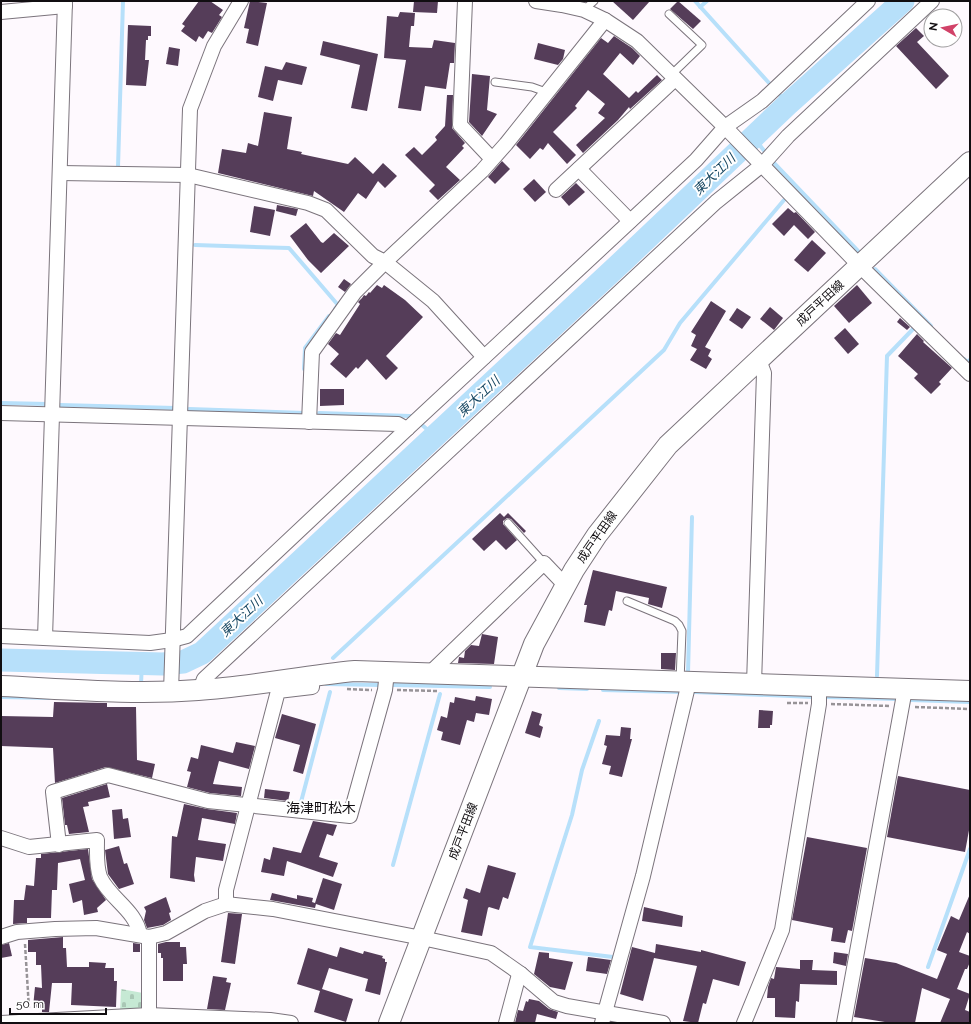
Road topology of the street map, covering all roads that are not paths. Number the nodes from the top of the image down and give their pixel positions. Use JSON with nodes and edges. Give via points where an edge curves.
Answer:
{"nodes":[{"id":1,"x":241,"y":1,"type":"edge"},
{"id":2,"x":465,"y":1,"type":"edge"},
{"id":3,"x":536,"y":1,"type":"edge"},
{"id":4,"x":868,"y":1,"type":"edge"},
{"id":5,"x":932,"y":1,"type":"edge"},
{"id":6,"x":65,"y":3,"type":"edge"},
{"id":7,"x":562,"y":3,"type":"edge"},
{"id":8,"x":589,"y":6,"type":"edge"},
{"id":9,"x":1,"y":12,"type":"edge"},
{"id":10,"x":669,"y":14,"type":"dead end"},
{"id":11,"x":604,"y":20,"type":"junction"},
{"id":12,"x":673,"y":77,"type":"junction"},
{"id":13,"x":495,"y":82,"type":"dead end"},
{"id":14,"x":546,"y":92,"type":"junction"},
{"id":15,"x":728,"y":130,"type":"junction"},
{"id":16,"x":492,"y":160,"type":"junction"},
{"id":17,"x":759,"y":162,"type":"junction"},
{"id":18,"x":970,"y":162,"type":"edge"},
{"id":19,"x":579,"y":169,"type":"junction"},
{"id":20,"x":60,"y":173,"type":"junction"},
{"id":21,"x":188,"y":176,"type":"junction"},
{"id":22,"x":556,"y":190,"type":"dead end"},
{"id":23,"x":630,"y":221,"type":"junction"},
{"id":24,"x":385,"y":262,"type":"junction"},
{"id":25,"x":860,"y":266,"type":"junction"},
{"id":26,"x":484,"y":357,"type":"junction"},
{"id":27,"x":759,"y":360,"type":"junction"},
{"id":28,"x":970,"y":374,"type":"edge"},
{"id":29,"x":1,"y":413,"type":"edge"},
{"id":30,"x":52,"y":414,"type":"junction"},
{"id":31,"x":180,"y":418,"type":"junction"},
{"id":32,"x":309,"y":422,"type":"junction"},
{"id":33,"x":407,"y":429,"type":"junction"},
{"id":34,"x":508,"y":523,"type":"dead end"},
{"id":35,"x":544,"y":563,"type":"junction"},
{"id":36,"x":566,"y":586,"type":"junction"},
{"id":37,"x":627,"y":601,"type":"dead end"},
{"id":38,"x":1,"y":636,"type":"edge"},
{"id":39,"x":45,"y":638,"type":"junction"},
{"id":40,"x":172,"y":643,"type":"junction"},
{"id":41,"x":430,"y":673,"type":"junction"},
{"id":42,"x":313,"y":675,"type":"junction"},
{"id":43,"x":522,"y":676,"type":"junction"},
{"id":44,"x":386,"y":681,"type":"junction"},
{"id":45,"x":684,"y":682,"type":"junction"},
{"id":46,"x":754,"y":684,"type":"junction"},
{"id":47,"x":1,"y":686,"type":"edge"},
{"id":48,"x":171,"y":688,"type":"junction"},
{"id":49,"x":200,"y":690,"type":"junction"},
{"id":50,"x":970,"y":691,"type":"edge"},
{"id":51,"x":819,"y":695,"type":"junction"},
{"id":52,"x":903,"y":698,"type":"junction"},
{"id":53,"x":247,"y":806,"type":"junction"},
{"id":54,"x":1,"y":838,"type":"edge"},
{"id":55,"x":59,"y":844,"type":"junction"},
{"id":56,"x":226,"y":904,"type":"junction"},
{"id":57,"x":145,"y":936,"type":"junction"},
{"id":58,"x":1,"y":937,"type":"edge"},
{"id":59,"x":422,"y":938,"type":"junction"},
{"id":60,"x":521,"y":974,"type":"junction"},
{"id":61,"x":603,"y":1018,"type":"edge"},
{"id":62,"x":149,"y":1019,"type":"edge"},
{"id":63,"x":1,"y":1023,"type":"edge"},
{"id":64,"x":290,"y":1023,"type":"edge"},
{"id":65,"x":389,"y":1023,"type":"edge"},
{"id":66,"x":506,"y":1023,"type":"edge"},
{"id":67,"x":663,"y":1023,"type":"edge"},
{"id":68,"x":744,"y":1023,"type":"edge"},
{"id":69,"x":844,"y":1023,"type":"edge"}],
"edges":[{"from":1,"to":21,"type":"street","via":[[214,46],[190,109]]},
{"from":2,"to":16,"type":"street","via":[[460,125]]},
{"from":3,"to":7,"type":"street"},
{"from":4,"to":15,"type":"street"},
{"from":5,"to":17,"type":"street"},
{"from":6,"to":9,"type":"street"},
{"from":6,"to":20,"type":"street"},
{"from":7,"to":8,"type":"street"},
{"from":8,"to":11,"type":"street"},
{"from":10,"to":12,"type":"lane","via":[[702,45]]},
{"from":11,"to":12,"type":"street","via":[[637,42]]},
{"from":11,"to":14,"type":"street"},
{"from":12,"to":15,"type":"street"},
{"from":12,"to":19,"type":"street"},
{"from":13,"to":14,"type":"lane","via":[[532,86]]},
{"from":14,"to":16,"type":"street"},
{"from":15,"to":17,"type":"street"},
{"from":15,"to":23,"type":"street"},
{"from":16,"to":24,"type":"street"},
{"from":17,"to":25,"type":"street"},
{"from":17,"to":49,"type":"street","via":[[204,679]]},
{"from":18,"to":25,"type":"main road","name":"成戸平田線"},
{"from":19,"to":22,"type":"street"},
{"from":19,"to":23,"type":"street"},
{"from":20,"to":21,"type":"street"},
{"from":20,"to":30,"type":"street"},
{"from":21,"to":24,"type":"street","via":[[308,203],[326,210],[373,256]]},
{"from":21,"to":31,"type":"street"},
{"from":23,"to":26,"type":"street"},
{"from":24,"to":26,"type":"street","via":[[433,301]]},
{"from":24,"to":32,"type":"street","via":[[355,292],[312,352]]},
{"from":25,"to":27,"type":"main road","name":"成戸平田線"},
{"from":25,"to":28,"type":"street"},
{"from":26,"to":33,"type":"street"},
{"from":27,"to":36,"type":"main road","name":"成戸平田線","via":[[668,445],[597,535]]},
{"from":27,"to":46,"type":"street","via":[[764,373]]},
{"from":29,"to":30,"type":"street"},
{"from":30,"to":31,"type":"street"},
{"from":30,"to":39,"type":"street"},
{"from":31,"to":32,"type":"street"},
{"from":31,"to":40,"type":"street"},
{"from":32,"to":33,"type":"street","via":[[398,424]]},
{"from":33,"to":40,"type":"street","via":[[187,636]]},
{"from":34,"to":35,"type":"lane"},
{"from":35,"to":36,"type":"street"},
{"from":35,"to":41,"type":"street"},
{"from":36,"to":43,"type":"main road","name":"成戸平田線","via":[[534,644]]},
{"from":37,"to":45,"type":"lane","via":[[680,624]]},
{"from":38,"to":39,"type":"street"},
{"from":39,"to":40,"type":"street"},
{"from":40,"to":48,"type":"street"},
{"from":41,"to":43,"type":"main road"},
{"from":41,"to":44,"type":"main road"},
{"from":42,"to":44,"type":"main road","via":[[355,671]]},
{"from":42,"to":49,"type":"main road"},
{"from":42,"to":53,"type":"street","via":[[312,687],[278,691]]},
{"from":43,"to":45,"type":"main road"},
{"from":43,"to":59,"type":"main road","name":"成戸平田線"},
{"from":44,"to":53,"type":"street","via":[[350,816]]},
{"from":45,"to":46,"type":"main road"},
{"from":45,"to":61,"type":"street","via":[[642,876]]},
{"from":46,"to":51,"type":"main road"},
{"from":47,"to":48,"type":"main road"},
{"from":48,"to":49,"type":"main road"},
{"from":50,"to":52,"type":"main road"},
{"from":51,"to":52,"type":"main road"},
{"from":51,"to":68,"type":"street","via":[[782,930]]},
{"from":52,"to":69,"type":"street"},
{"from":53,"to":55,"type":"street","via":[[208,801],[108,775],[53,792]]},
{"from":53,"to":56,"type":"street","via":[[226,890]]},
{"from":54,"to":55,"type":"street","via":[[29,847]]},
{"from":55,"to":57,"type":"street","via":[[96,840],[100,875],[105,886],[135,920]]},
{"from":56,"to":57,"type":"street","via":[[205,911],[166,932]]},
{"from":56,"to":59,"type":"street","via":[[273,909]]},
{"from":57,"to":58,"type":"street","via":[[96,928],[24,932]]},
{"from":57,"to":62,"type":"street"},
{"from":59,"to":60,"type":"street","via":[[491,954]]},
{"from":59,"to":65,"type":"main road","name":"成戸平田線"},
{"from":60,"to":61,"type":"street","via":[[554,1002]]},
{"from":60,"to":66,"type":"street"},
{"from":61,"to":67,"type":"street"},
{"from":62,"to":63,"type":"street"},
{"from":62,"to":64,"type":"street","via":[[270,1020]]}]}
